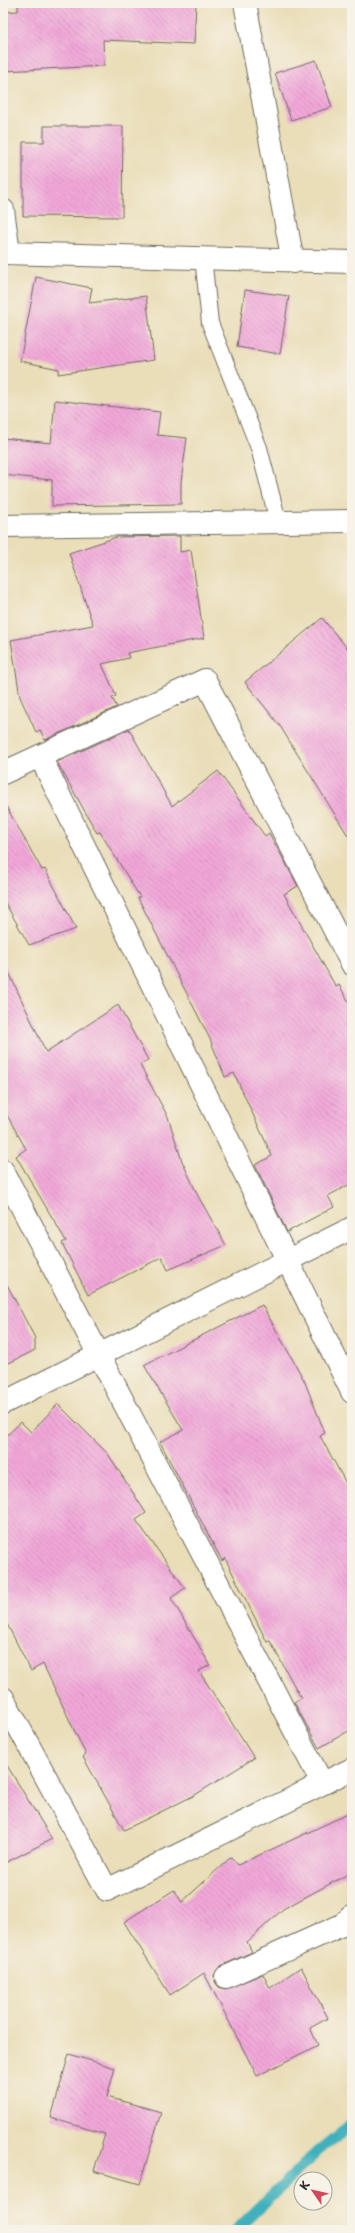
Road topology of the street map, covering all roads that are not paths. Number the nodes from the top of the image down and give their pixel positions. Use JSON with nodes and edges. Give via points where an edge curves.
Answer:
{"nodes":[{"id":1,"x":245,"y":3,"type":"edge"},
{"id":2,"x":3,"y":210,"type":"edge"},
{"id":3,"x":6,"y":253,"type":"edge"},
{"id":4,"x":203,"y":257,"type":"junction"},
{"id":5,"x":293,"y":262,"type":"junction"},
{"id":6,"x":352,"y":262,"type":"edge"},
{"id":7,"x":278,"y":521,"type":"junction"},
{"id":8,"x":352,"y":521,"type":"edge"},
{"id":9,"x":3,"y":526,"type":"edge"},
{"id":10,"x":40,"y":756,"type":"junction"},
{"id":11,"x":3,"y":773,"type":"edge"},
{"id":12,"x":352,"y":964,"type":"edge"},
{"id":13,"x":3,"y":1170,"type":"edge"},
{"id":14,"x":352,"y":1228,"type":"edge"},
{"id":15,"x":287,"y":1260,"type":"junction"},
{"id":16,"x":99,"y":1354,"type":"junction"},
{"id":17,"x":352,"y":1392,"type":"edge"},
{"id":18,"x":3,"y":1403,"type":"edge"},
{"id":19,"x":3,"y":1698,"type":"edge"},
{"id":20,"x":352,"y":1769,"type":"edge"},
{"id":21,"x":322,"y":1784,"type":"junction"},
{"id":22,"x":352,"y":1916,"type":"edge"},
{"id":23,"x":226,"y":1977,"type":"dead end"}],
"edges":[{"from":1,"to":5,"type":"street"},
{"from":2,"to":3,"type":"street"},
{"from":3,"to":4,"type":"street"},
{"from":4,"to":5,"type":"street"},
{"from":4,"to":7,"type":"lane","via":[[210,323],[259,448]]},
{"from":5,"to":6,"type":"street"},
{"from":7,"to":8,"type":"street"},
{"from":7,"to":9,"type":"street"},
{"from":10,"to":11,"type":"street"},
{"from":10,"to":12,"type":"street","via":[[205,680]]},
{"from":10,"to":15,"type":"street"},
{"from":13,"to":16,"type":"street"},
{"from":14,"to":15,"type":"street"},
{"from":15,"to":16,"type":"street"},
{"from":15,"to":17,"type":"street"},
{"from":16,"to":18,"type":"street"},
{"from":16,"to":21,"type":"street"},
{"from":19,"to":21,"type":"street","via":[[107,1890]]},
{"from":20,"to":21,"type":"street"},
{"from":22,"to":23,"type":"street","via":[[342,1925]]}]}
